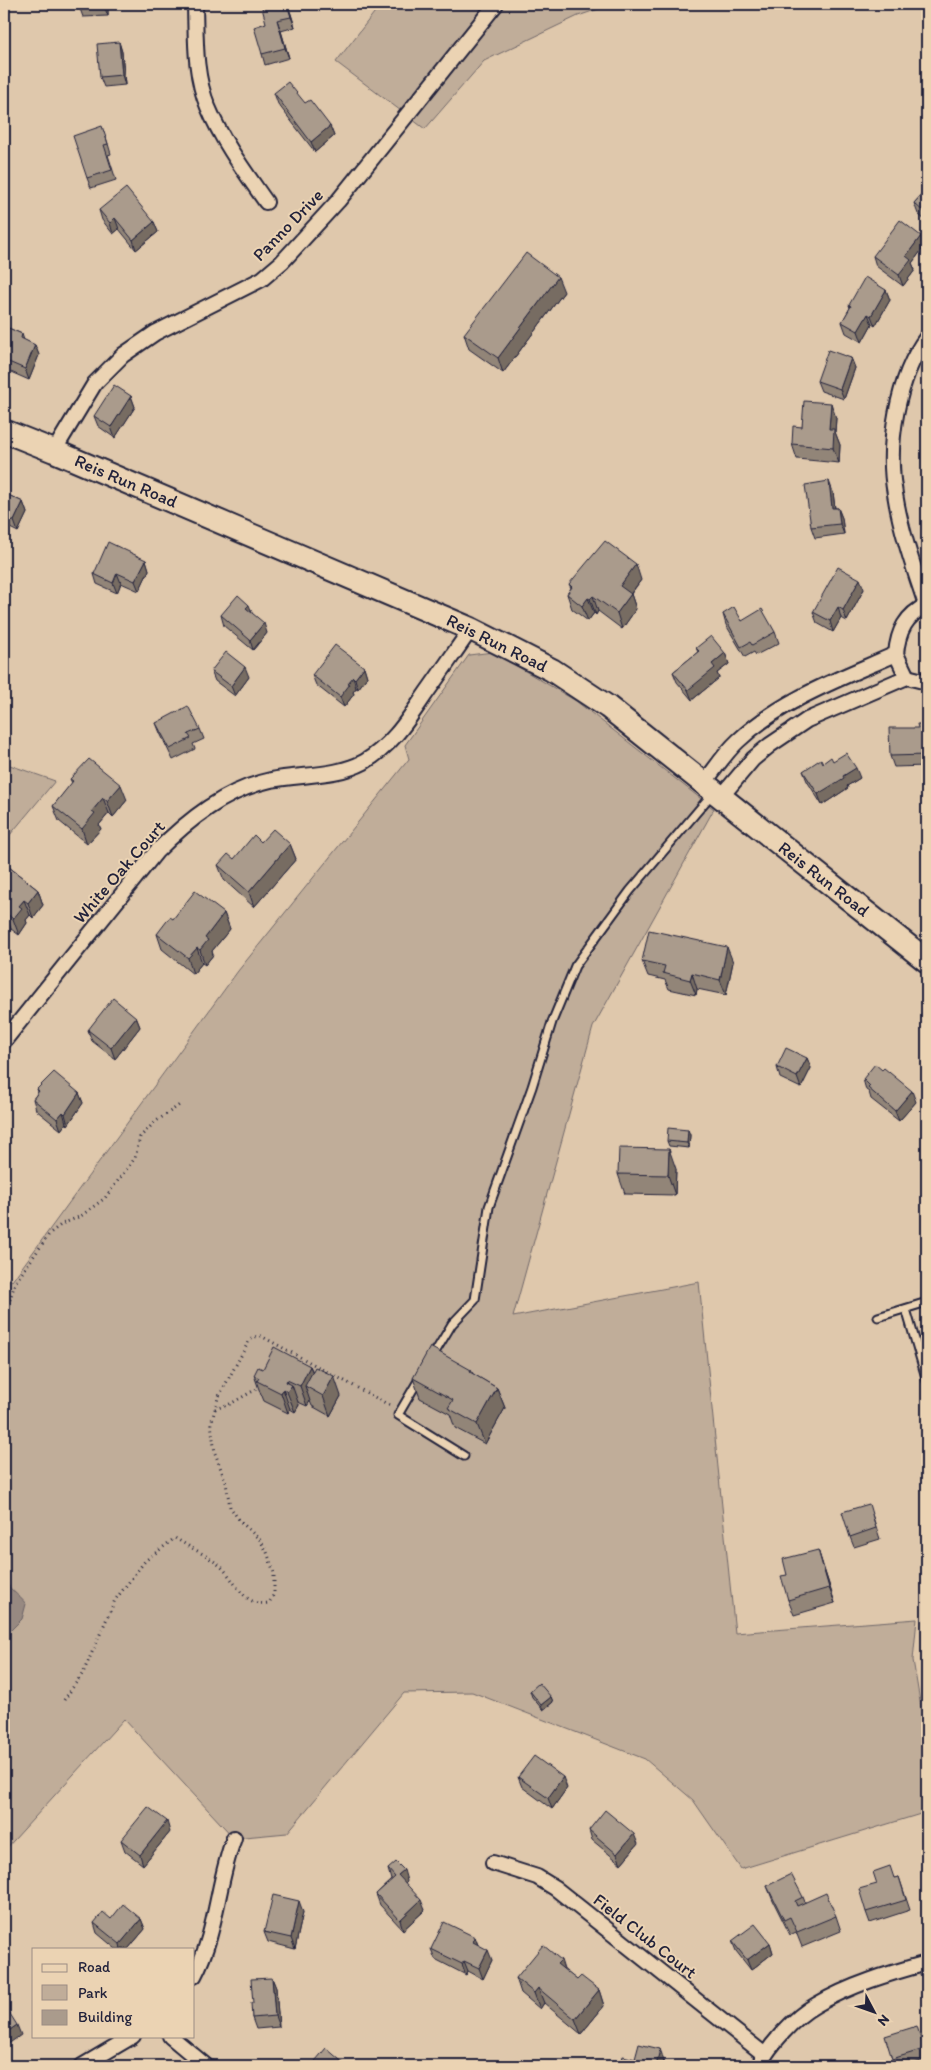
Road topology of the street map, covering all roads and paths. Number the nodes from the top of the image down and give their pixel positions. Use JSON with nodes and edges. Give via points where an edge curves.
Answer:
{"nodes":[{"id":1,"x":195,"y":4,"type":"edge"},
{"id":2,"x":496,"y":4,"type":"edge"},
{"id":3,"x":266,"y":202,"type":"dead end"},
{"id":4,"x":927,"y":337,"type":"edge"},
{"id":5,"x":4,"y":432,"type":"edge"},
{"id":6,"x":54,"y":451,"type":"junction"},
{"id":7,"x":927,"y":605,"type":"edge"},
{"id":8,"x":471,"y":629,"type":"junction"},
{"id":9,"x":896,"y":654,"type":"junction"},
{"id":10,"x":907,"y":677,"type":"junction"},
{"id":11,"x":927,"y":682,"type":"edge"},
{"id":12,"x":713,"y":791,"type":"junction"},
{"id":13,"x":927,"y":961,"type":"edge"},
{"id":14,"x":4,"y":1041,"type":"edge"},
{"id":15,"x":181,"y":1104,"type":"dead end"},
{"id":16,"x":927,"y":1302,"type":"edge"},
{"id":17,"x":906,"y":1309,"type":"junction"},
{"id":18,"x":878,"y":1317,"type":"dead end"},
{"id":19,"x":4,"y":1319,"type":"edge"},
{"id":20,"x":285,"y":1350,"type":"junction"},
{"id":21,"x":281,"y":1356,"type":"edge"},
{"id":22,"x":429,"y":1364,"type":"edge"},
{"id":23,"x":424,"y":1371,"type":"edge"},
{"id":24,"x":927,"y":1381,"type":"edge"},
{"id":25,"x":264,"y":1385,"type":"edge"},
{"id":26,"x":215,"y":1409,"type":"junction"},
{"id":27,"x":401,"y":1411,"type":"junction"},
{"id":28,"x":464,"y":1456,"type":"dead end"},
{"id":29,"x":64,"y":1700,"type":"dead end"},
{"id":30,"x":234,"y":1838,"type":"dead end"},
{"id":31,"x":494,"y":1863,"type":"dead end"},
{"id":32,"x":927,"y":1963,"type":"edge"},
{"id":33,"x":195,"y":1974,"type":"edge"},
{"id":34,"x":130,"y":2038,"type":"edge"},
{"id":35,"x":172,"y":2038,"type":"edge"},
{"id":36,"x":762,"y":2061,"type":"edge"},
{"id":37,"x":82,"y":2066,"type":"edge"},
{"id":38,"x":206,"y":2066,"type":"edge"}],
"edges":[{"from":1,"to":3,"type":"street","via":[[196,56],[207,106],[230,149]]},
{"from":2,"to":6,"type":"street","name":"Panno Drive","via":[[338,200],[282,262],[262,279],[155,333],[123,356],[95,383]]},
{"from":4,"to":7,"type":"street","via":[[909,370],[898,402],[892,456],[894,493],[906,545]]},
{"from":5,"to":6,"type":"main road","name":"Reis Run Road"},
{"from":6,"to":8,"type":"main road","name":"Reis Run Road"},
{"from":7,"to":9,"type":"street","via":[[906,622],[898,636]]},
{"from":8,"to":12,"type":"main road","name":"Reis Run Road","via":[[577,685]]},
{"from":8,"to":14,"type":"street","name":"White Oak Court","via":[[396,738],[363,762],[334,772],[269,781],[243,789],[219,801],[177,831],[156,852]]},
{"from":9,"to":10,"type":"street"},
{"from":9,"to":12,"type":"street","via":[[798,698],[757,724],[737,741]]},
{"from":10,"to":11,"type":"street"},
{"from":10,"to":12,"type":"street","via":[[807,720]]},
{"from":12,"to":13,"type":"main road","name":"Reis Run Road"},
{"from":12,"to":22,"type":"lane","via":[[630,891],[575,966],[552,1022],[489,1207],[475,1300],[452,1324]]},
{"from":15,"to":19,"type":"path","via":[[140,1136],[135,1158],[105,1198],[50,1233],[15,1283]]},
{"from":16,"to":17,"type":"lane"},
{"from":17,"to":18,"type":"lane"},
{"from":17,"to":24,"type":"lane"},
{"from":20,"to":21,"type":"path"},
{"from":20,"to":26,"type":"path","via":[[261,1336],[249,1341]]},
{"from":20,"to":27,"type":"path"},
{"from":23,"to":27,"type":"lane"},
{"from":25,"to":26,"type":"path"},
{"from":26,"to":29,"type":"path","via":[[211,1424],[214,1446],[230,1507],[267,1552],[274,1573],[274,1594],[268,1603],[248,1600],[221,1566],[175,1538],[146,1561],[115,1600],[84,1673]]},
{"from":27,"to":28,"type":"lane","via":[[398,1415]]},
{"from":30,"to":33,"type":"street","via":[[223,1871],[208,1941]]},
{"from":31,"to":36,"type":"street","name":"Field Club Court","via":[[538,1877],[555,1888]]},
{"from":32,"to":36,"type":"street","via":[[887,1974],[815,2005],[784,2032]]},
{"from":34,"to":37,"type":"street"},
{"from":35,"to":38,"type":"street"}]}
